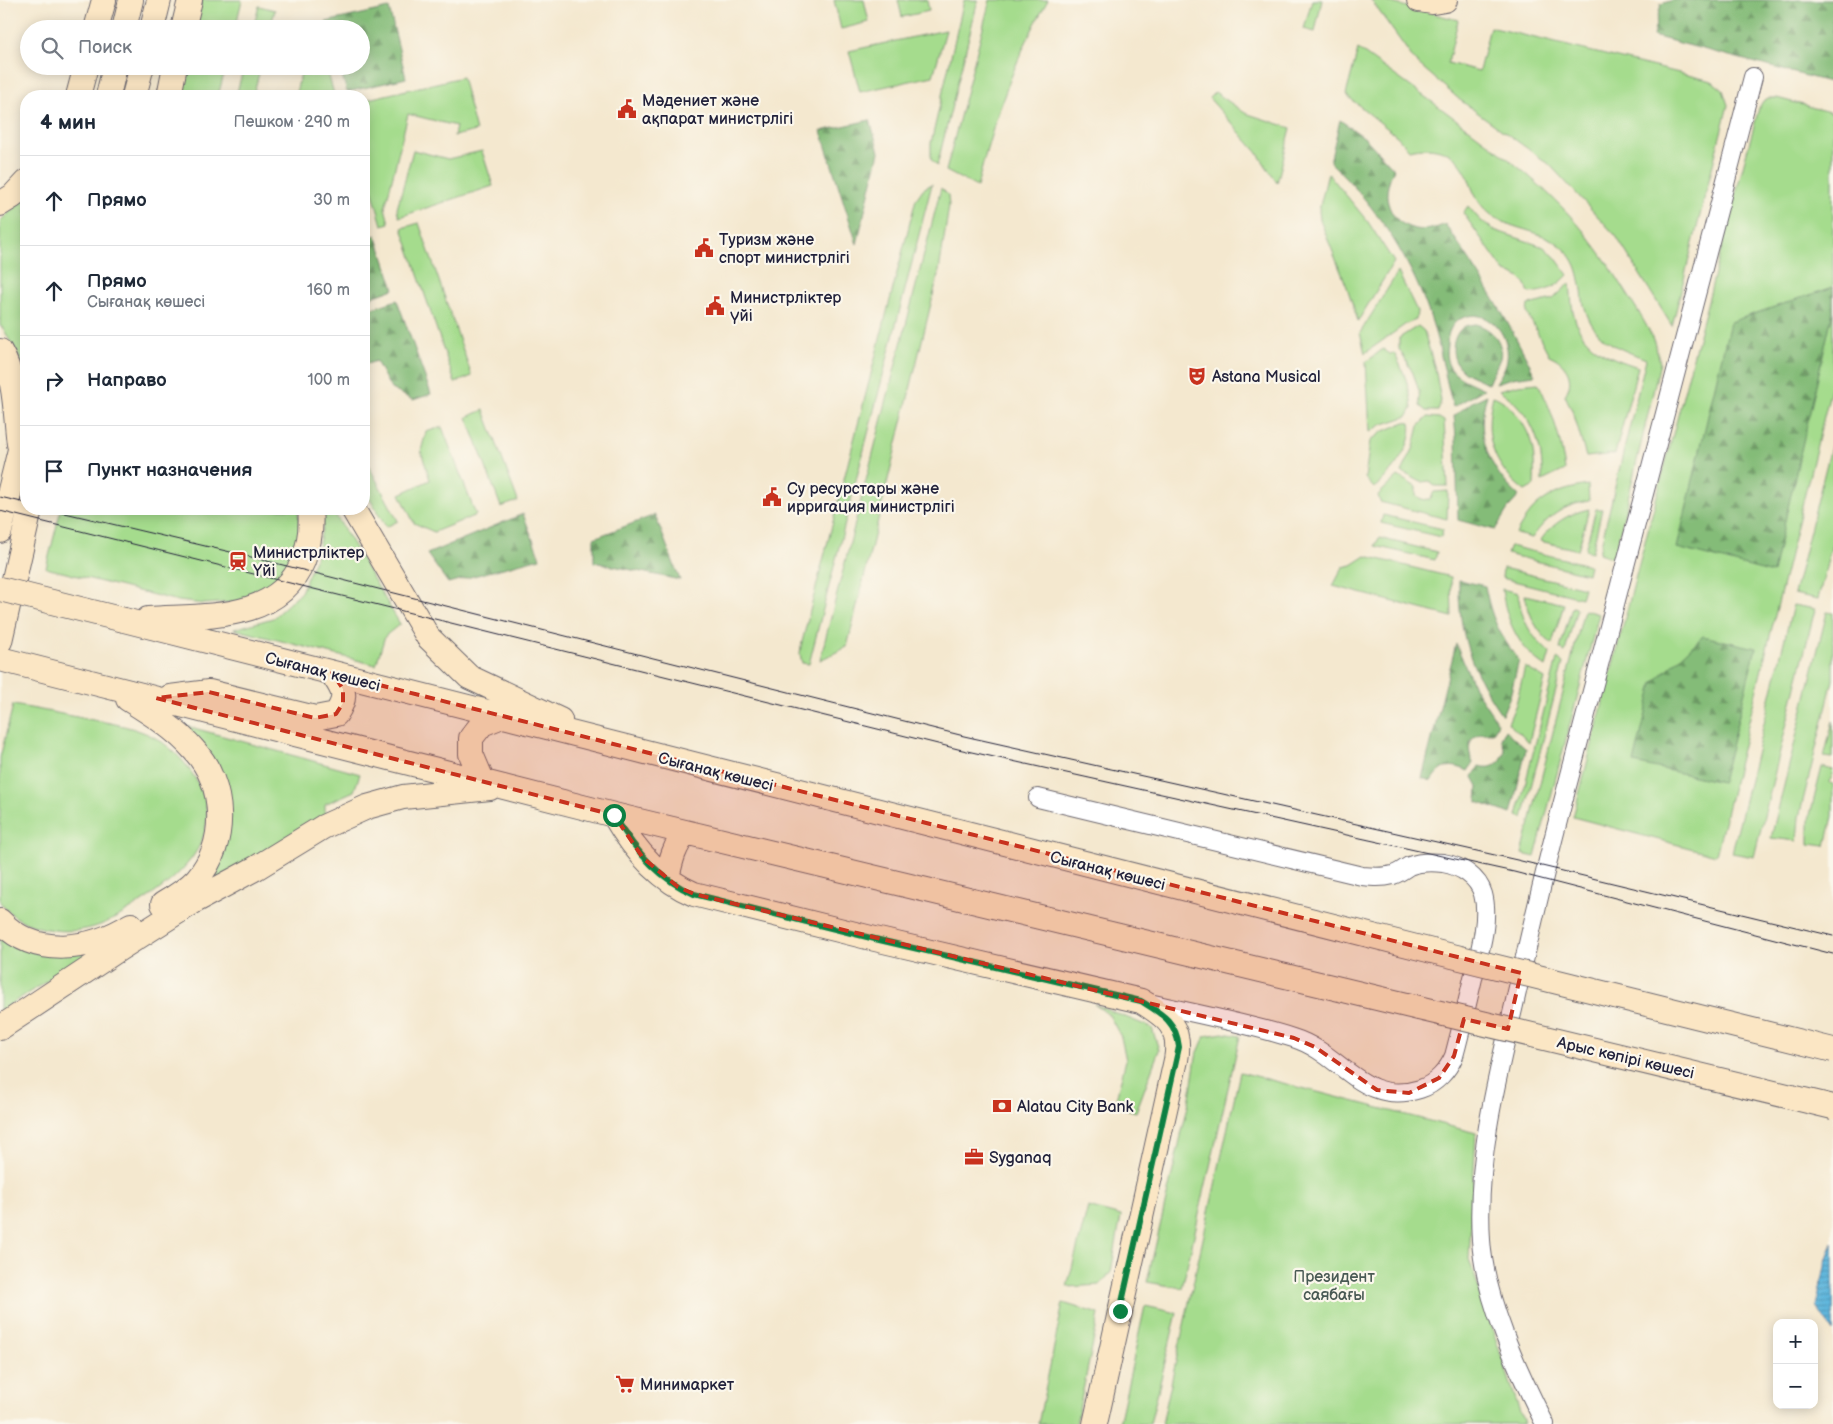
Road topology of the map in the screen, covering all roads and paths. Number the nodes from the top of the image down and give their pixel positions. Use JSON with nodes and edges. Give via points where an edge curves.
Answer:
{"nodes":[{"id":1,"x":104,"y":0,"type":"edge"},
{"id":2,"x":132,"y":0,"type":"edge"},
{"id":3,"x":159,"y":0,"type":"edge"},
{"id":4,"x":190,"y":0,"type":"edge"},
{"id":5,"x":1419,"y":0,"type":"edge"},
{"id":6,"x":1445,"y":0,"type":"edge"},
{"id":7,"x":98,"y":20,"type":"edge"},
{"id":8,"x":126,"y":20,"type":"edge"},
{"id":9,"x":154,"y":20,"type":"edge"},
{"id":10,"x":185,"y":20,"type":"edge"},
{"id":11,"x":84,"y":75,"type":"edge"},
{"id":12,"x":113,"y":75,"type":"edge"},
{"id":13,"x":140,"y":75,"type":"edge"},
{"id":14,"x":173,"y":75,"type":"edge"},
{"id":15,"x":1752,"y":77,"type":"dead end"},
{"id":16,"x":80,"y":90,"type":"edge"},
{"id":17,"x":109,"y":90,"type":"edge"},
{"id":18,"x":136,"y":90,"type":"edge"},
{"id":19,"x":170,"y":90,"type":"edge"},
{"id":20,"x":20,"y":188,"type":"edge"},
{"id":21,"x":0,"y":204,"type":"edge"},
{"id":22,"x":0,"y":351,"type":"edge"},
{"id":23,"x":20,"y":450,"type":"joint"},
{"id":24,"x":29,"y":515,"type":"edge"},
{"id":25,"x":310,"y":515,"type":"edge"},
{"id":26,"x":356,"y":515,"type":"edge"},
{"id":27,"x":0,"y":531,"type":"edge"},
{"id":28,"x":0,"y":589,"type":"edge"},
{"id":29,"x":124,"y":620,"type":"junction"},
{"id":30,"x":0,"y":641,"type":"edge"},
{"id":31,"x":0,"y":659,"type":"edge"},
{"id":32,"x":332,"y":673,"type":"junction"},
{"id":33,"x":108,"y":686,"type":"junction"},
{"id":34,"x":156,"y":698,"type":"junction"},
{"id":35,"x":502,"y":716,"type":"junction"},
{"id":36,"x":611,"y":744,"type":"junction"},
{"id":37,"x":494,"y":783,"type":"junction"},
{"id":38,"x":1038,"y":798,"type":"dead end"},
{"id":39,"x":614,"y":815,"type":"junction"},
{"id":40,"x":686,"y":832,"type":"junction"},
{"id":41,"x":667,"y":878,"type":"junction"},
{"id":42,"x":0,"y":921,"type":"edge"},
{"id":43,"x":1141,"y":1001,"type":"junction"},
{"id":44,"x":0,"y":1028,"type":"edge"},
{"id":45,"x":1833,"y":1050,"type":"edge"},
{"id":46,"x":1833,"y":1107,"type":"edge"},
{"id":47,"x":1095,"y":1424,"type":"edge"},
{"id":48,"x":1545,"y":1424,"type":"edge"}],
"edges":[{"from":1,"to":7,"type":"main road"},
{"from":2,"to":8,"type":"main road"},
{"from":3,"to":9,"type":"main road"},
{"from":4,"to":10,"type":"main road"},
{"from":5,"to":6,"type":"main road"},
{"from":11,"to":16,"type":"main road"},
{"from":12,"to":17,"type":"main road"},
{"from":13,"to":18,"type":"main road"},
{"from":14,"to":19,"type":"main road"},
{"from":15,"to":48,"type":"street","via":[[1538,897],[1494,1090],[1483,1157],[1481,1244],[1490,1288],[1527,1388]]},
{"from":20,"to":21,"type":"main road"},
{"from":22,"to":23,"type":"main road","via":[[11,377]]},
{"from":23,"to":27,"type":"main road"},
{"from":24,"to":30,"type":"main road"},
{"from":25,"to":29,"type":"main road","via":[[311,535],[294,578],[264,603],[227,614]]},
{"from":26,"to":36,"type":"main road","via":[[428,638],[469,678]]},
{"from":28,"to":29,"type":"main road","name":"Сығанақ көшесі","bridge":true},
{"from":29,"to":32,"type":"main road","name":"Сығанақ көшесі"},
{"from":31,"to":33,"type":"main road"},
{"from":32,"to":34,"type":"main road","via":[[342,689],[343,703],[336,714],[315,718],[210,692]]},
{"from":32,"to":35,"type":"main road","name":"Сығанақ көшесі"},
{"from":33,"to":34,"type":"main road"},
{"from":33,"to":42,"type":"main road","via":[[160,718],[206,766],[219,804],[216,841],[209,860],[197,879],[184,891],[113,936],[99,941],[65,947],[42,944],[23,938]]},
{"from":34,"to":37,"type":"main road"},
{"from":35,"to":36,"type":"main road","name":"Сығанақ көшесі"},
{"from":35,"to":37,"type":"main road","via":[[482,724],[470,738],[471,754]]},
{"from":36,"to":45,"type":"main road","name":"Сығанақ көшесі","bridge":true},
{"from":37,"to":39,"type":"main road"},
{"from":37,"to":44,"type":"main road","via":[[403,797],[367,807],[329,824],[193,902]]},
{"from":38,"to":43,"type":"street","via":[[1362,876],[1394,875],[1425,863],[1452,865],[1466,871],[1478,883],[1483,895],[1482,940],[1450,1067],[1426,1087],[1409,1093],[1377,1090],[1315,1047],[1294,1038]]},
{"from":39,"to":40,"type":"main road"},
{"from":39,"to":41,"type":"main road","via":[[643,858]]},
{"from":40,"to":41,"type":"main road","via":[[677,843]]},
{"from":40,"to":46,"type":"main road","name":"Арыс көпірі көшесі","bridge":true},
{"from":41,"to":43,"type":"main road","via":[[678,888],[694,894]]},
{"from":43,"to":47,"type":"main road","via":[[1171,1023],[1179,1047]]}]}
